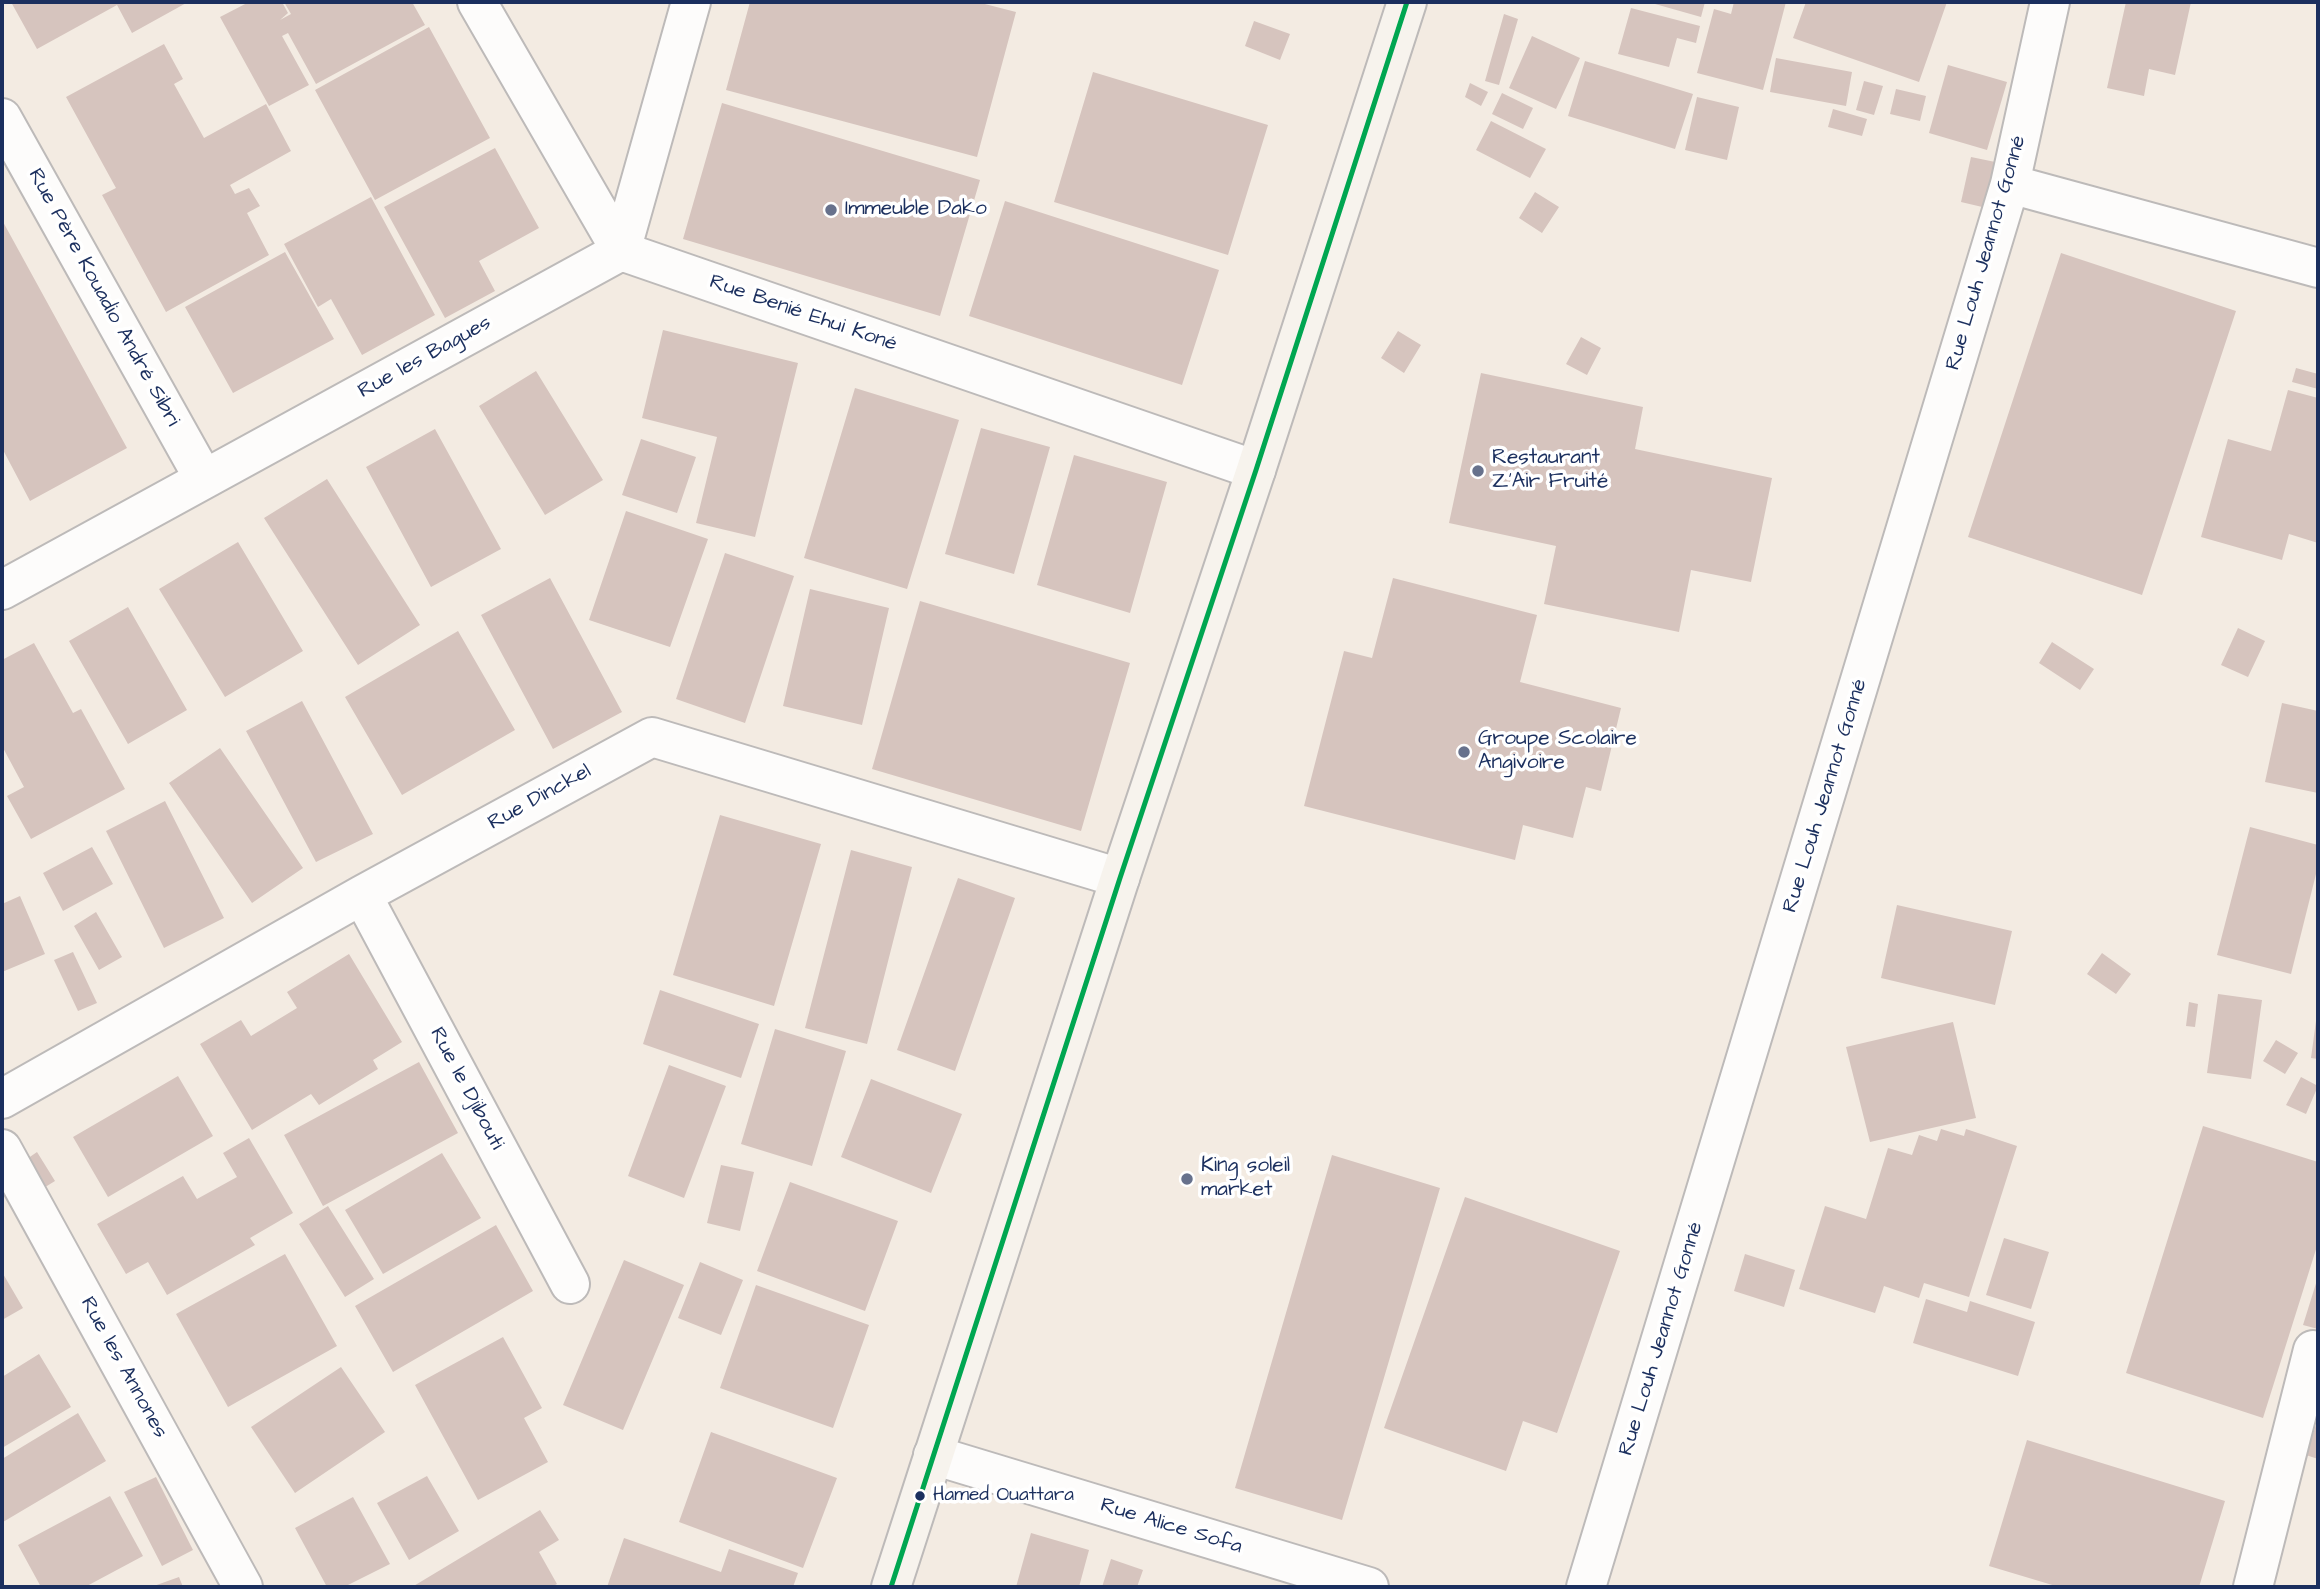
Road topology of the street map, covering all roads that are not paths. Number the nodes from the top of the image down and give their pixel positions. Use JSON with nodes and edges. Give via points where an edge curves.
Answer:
{"nodes":[{"id":1,"x":477,"y":2,"type":"edge"},
{"id":2,"x":691,"y":2,"type":"edge"},
{"id":3,"x":1407,"y":2,"type":"edge"},
{"id":4,"x":2050,"y":2,"type":"edge"},
{"id":5,"x":2,"y":118,"type":"edge"},
{"id":6,"x":2010,"y":184,"type":"junction"},
{"id":7,"x":621,"y":251,"type":"junction"},
{"id":8,"x":2318,"y":268,"type":"edge"},
{"id":9,"x":1256,"y":470,"type":"junction"},
{"id":10,"x":204,"y":478,"type":"junction"},
{"id":11,"x":2,"y":590,"type":"edge"},
{"id":12,"x":1120,"y":878,"type":"junction"},
{"id":13,"x":362,"y":895,"type":"junction"},
{"id":14,"x":2,"y":1099,"type":"edge"},
{"id":15,"x":2,"y":1149,"type":"edge"},
{"id":16,"x":570,"y":1284,"type":"dead end"},
{"id":17,"x":2313,"y":1350,"type":"dead end"},
{"id":18,"x":933,"y":1455,"type":"junction"},
{"id":19,"x":243,"y":1587,"type":"edge"},
{"id":20,"x":891,"y":1587,"type":"edge"},
{"id":21,"x":1369,"y":1587,"type":"edge"},
{"id":22,"x":1586,"y":1587,"type":"edge"},
{"id":23,"x":2253,"y":1587,"type":"edge"}],
"edges":[{"from":1,"to":7,"type":"street"},
{"from":2,"to":7,"type":"street"},
{"from":3,"to":9,"type":"street"},
{"from":4,"to":6,"type":"street","name":"Rue Louh Jeannot Gonné"},
{"from":5,"to":10,"type":"street","name":"Rue Père Kouadio André Sibri"},
{"from":6,"to":8,"type":"street"},
{"from":6,"to":22,"type":"street","name":"Rue Louh Jeannot Gonné"},
{"from":7,"to":9,"type":"street","name":"Rue Benié Ehui Koné"},
{"from":7,"to":10,"type":"street","name":"Rue les Bagues"},
{"from":9,"to":12,"type":"street"},
{"from":10,"to":11,"type":"street","name":"Rue les Bagues"},
{"from":12,"to":13,"type":"street","name":"Rue Dinckel","via":[[652,737]]},
{"from":12,"to":18,"type":"street"},
{"from":13,"to":14,"type":"street","name":"Rue Dinckel"},
{"from":13,"to":16,"type":"street","name":"Rue le Djibouti"},
{"from":15,"to":19,"type":"street","name":"Rue les Annones"},
{"from":17,"to":23,"type":"street"},
{"from":18,"to":20,"type":"street"},
{"from":18,"to":21,"type":"street","name":"Rue Alice Sofa"}]}
